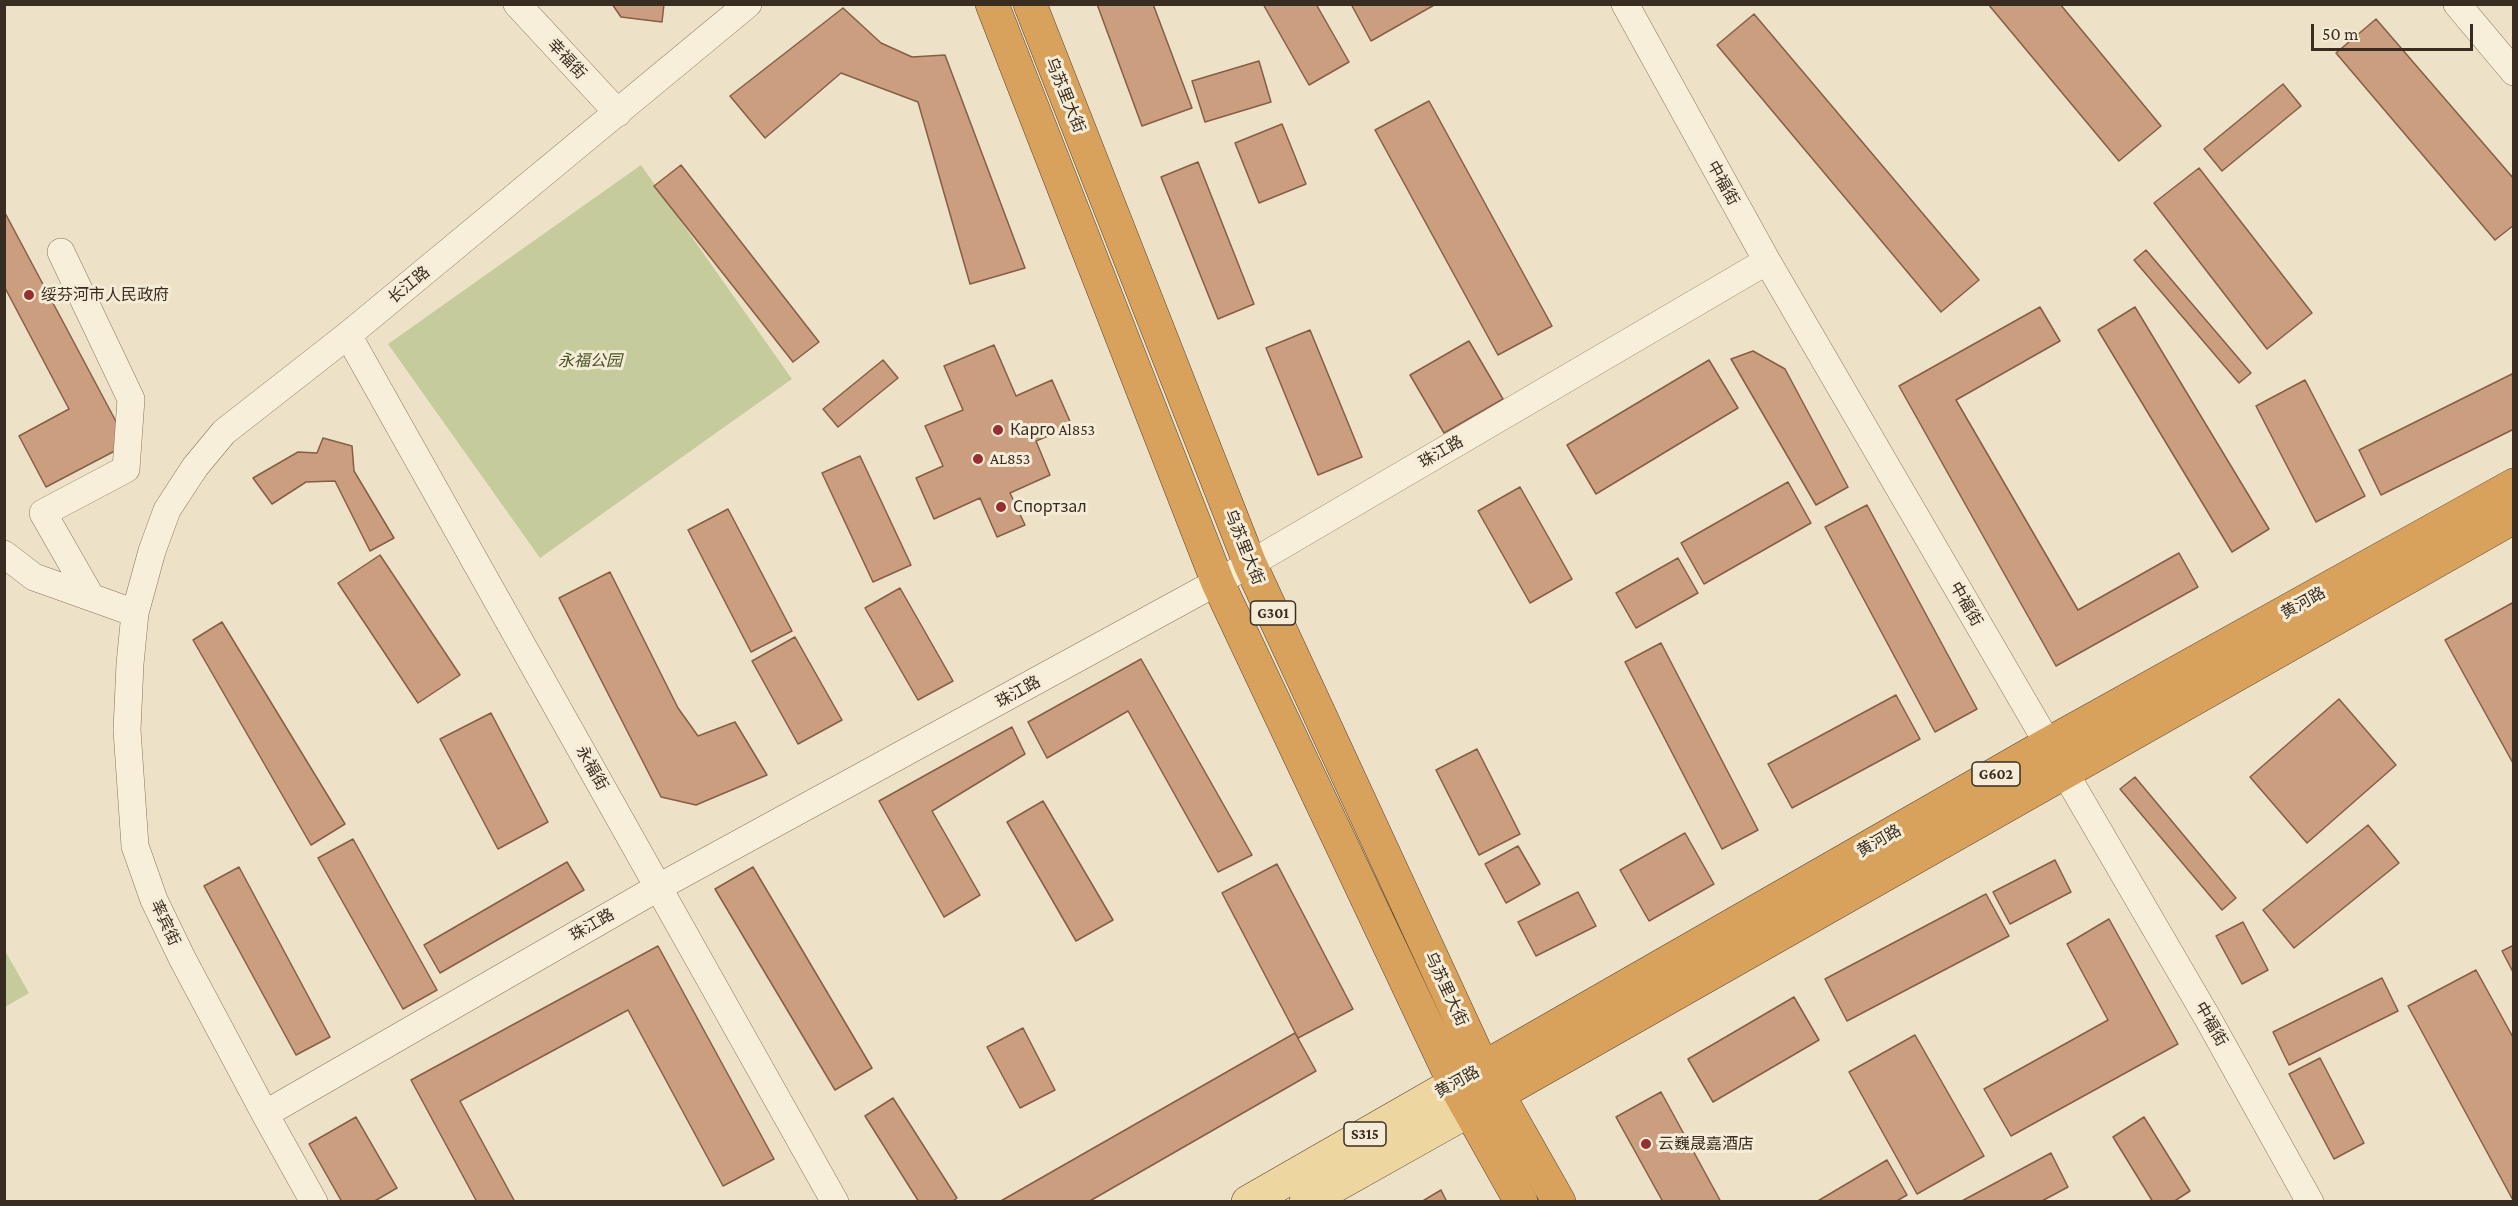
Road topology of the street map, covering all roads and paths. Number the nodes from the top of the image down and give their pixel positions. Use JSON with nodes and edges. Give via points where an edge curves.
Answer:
{"nodes":[{"id":1,"x":517,"y":4,"type":"edge"},
{"id":2,"x":748,"y":4,"type":"edge"},
{"id":3,"x":992,"y":4,"type":"edge"},
{"id":4,"x":1030,"y":4,"type":"edge"},
{"id":5,"x":1625,"y":4,"type":"edge"},
{"id":6,"x":2457,"y":4,"type":"edge"},
{"id":7,"x":2514,"y":72,"type":"edge"},
{"id":8,"x":618,"y":113,"type":"junction"},
{"id":9,"x":62,"y":252,"type":"dead end"},
{"id":10,"x":1767,"y":261,"type":"junction"},
{"id":11,"x":348,"y":335,"type":"junction"},
{"id":12,"x":2514,"y":485,"type":"edge"},
{"id":13,"x":2514,"y":517,"type":"edge"},
{"id":14,"x":4,"y":554,"type":"edge"},
{"id":15,"x":1250,"y":564,"type":"junction"},
{"id":16,"x":1218,"y":583,"type":"junction"},
{"id":17,"x":91,"y":597,"type":"junction"},
{"id":18,"x":135,"y":613,"type":"junction"},
{"id":19,"x":2048,"y":744,"type":"junction"},
{"id":20,"x":2064,"y":773,"type":"junction"},
{"id":21,"x":658,"y":887,"type":"junction"},
{"id":22,"x":1476,"y":1089,"type":"junction"},
{"id":23,"x":265,"y":1114,"type":"junction"},
{"id":24,"x":314,"y":1202,"type":"edge"},
{"id":25,"x":835,"y":1202,"type":"edge"},
{"id":26,"x":1248,"y":1202,"type":"edge"},
{"id":27,"x":1306,"y":1202,"type":"edge"},
{"id":28,"x":1521,"y":1202,"type":"edge"},
{"id":29,"x":1559,"y":1202,"type":"edge"},
{"id":30,"x":2310,"y":1202,"type":"edge"}],
"edges":[{"from":1,"to":8,"type":"street","name":"幸福街"},
{"from":2,"to":8,"type":"street","name":"长江路"},
{"from":3,"to":16,"type":"highway","name":"乌苏里大街","number":"G301"},
{"from":4,"to":15,"type":"highway","name":"乌苏里大街","number":"G301"},
{"from":5,"to":10,"type":"street","name":"中福街"},
{"from":6,"to":7,"type":"street"},
{"from":8,"to":11,"type":"street","name":"长江路"},
{"from":9,"to":17,"type":"street","via":[[132,399],[126,469],[44,513]]},
{"from":10,"to":15,"type":"street","name":"珠江路"},
{"from":10,"to":19,"type":"street","name":"中福街"},
{"from":11,"to":18,"type":"street","name":"长江路","via":[[224,432],[195,467],[167,510]]},
{"from":11,"to":21,"type":"street","name":"永福街"},
{"from":12,"to":19,"type":"highway","name":"黄河路","number":"G602"},
{"from":13,"to":20,"type":"highway","name":"黄河路","number":"G602"},
{"from":14,"to":17,"type":"street","via":[[34,577]]},
{"from":15,"to":16,"type":"street","name":"珠江路"},
{"from":15,"to":22,"type":"highway","name":"乌苏里大街","number":"G301"},
{"from":16,"to":21,"type":"street","name":"珠江路"},
{"from":16,"to":22,"type":"highway","name":"乌苏里大街","number":"G301"},
{"from":17,"to":18,"type":"street"},
{"from":18,"to":23,"type":"street","name":"率宾街","via":[[127,730],[135,846],[154,900],[182,958]]},
{"from":19,"to":20,"type":"street","name":"中福街"},
{"from":19,"to":22,"type":"highway","name":"黄河路","number":"G602"},
{"from":20,"to":22,"type":"highway","name":"黄河路","number":"G602"},
{"from":20,"to":30,"type":"street","name":"中福街"},
{"from":21,"to":23,"type":"street","name":"珠江路"},
{"from":21,"to":25,"type":"street","name":"永福街"},
{"from":22,"to":26,"type":"main road","name":"黄河路","number":"S315"},
{"from":22,"to":27,"type":"main road","name":"黄河路","number":"S315"},
{"from":22,"to":28,"type":"highway","name":"乌苏里大街","number":"G301"},
{"from":22,"to":29,"type":"highway","name":"乌苏里大街","number":"G301"},
{"from":23,"to":24,"type":"street","name":"率宾街"}]}
